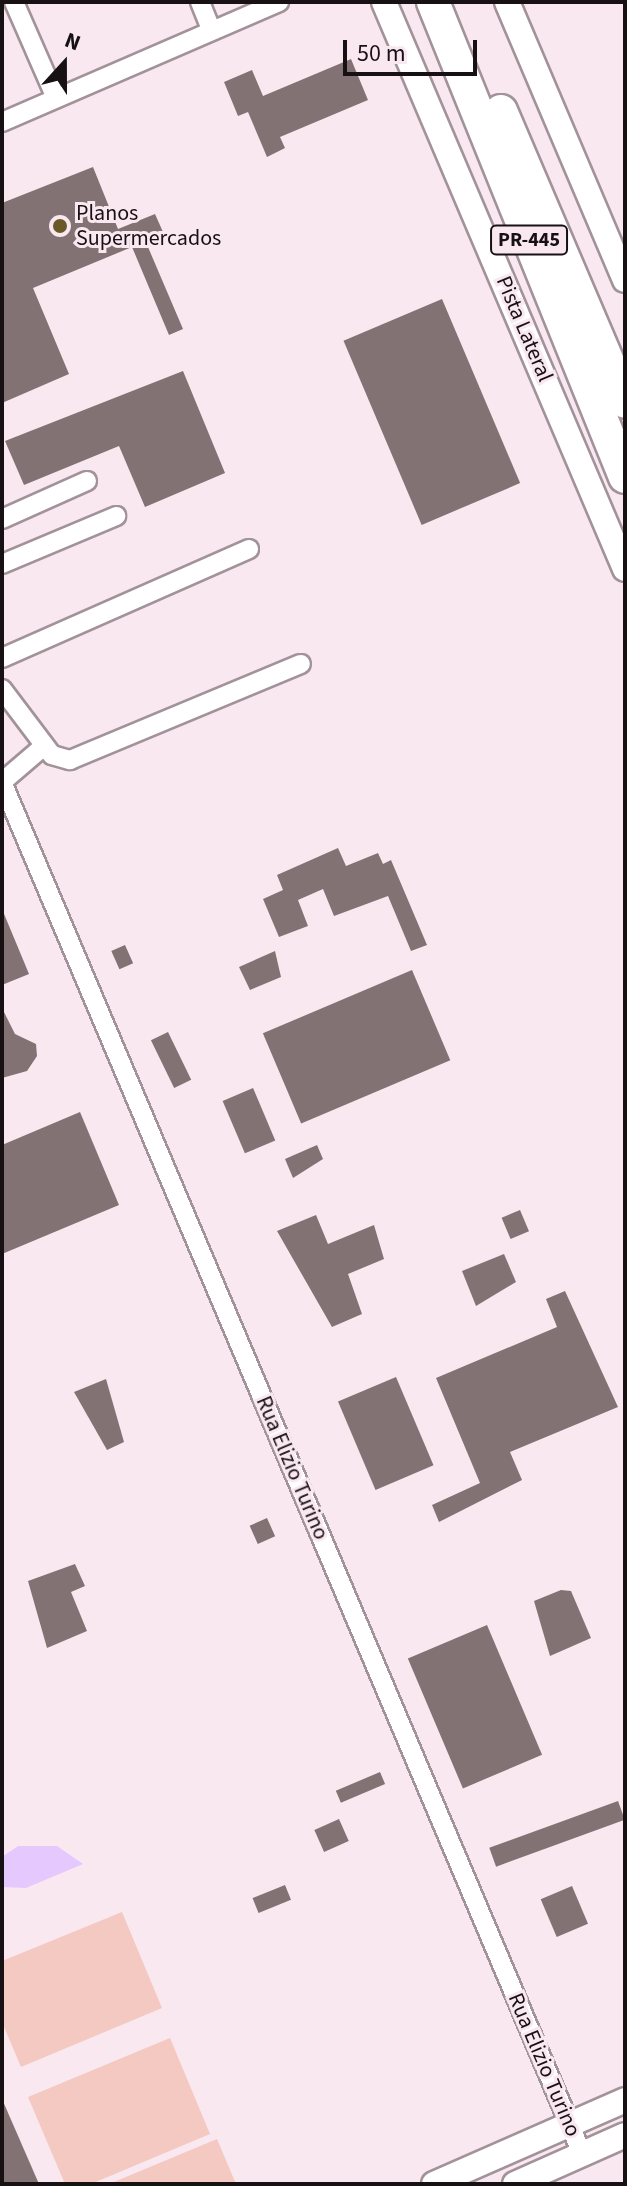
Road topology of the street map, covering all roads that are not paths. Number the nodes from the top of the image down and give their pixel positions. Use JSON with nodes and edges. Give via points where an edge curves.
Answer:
{"nodes":[{"id":1,"x":14,"y":2,"type":"edge"},
{"id":2,"x":200,"y":2,"type":"edge"},
{"id":3,"x":279,"y":2,"type":"edge"},
{"id":4,"x":384,"y":2,"type":"edge"},
{"id":5,"x":433,"y":2,"type":"edge"},
{"id":6,"x":455,"y":2,"type":"edge"},
{"id":7,"x":507,"y":2,"type":"edge"},
{"id":8,"x":211,"y":29,"type":"junction"},
{"id":9,"x":56,"y":98,"type":"junction"},
{"id":10,"x":2,"y":122,"type":"edge"},
{"id":11,"x":625,"y":280,"type":"edge"},
{"id":12,"x":625,"y":402,"type":"edge"},
{"id":13,"x":625,"y":477,"type":"edge"},
{"id":14,"x":87,"y":481,"type":"dead end"},
{"id":15,"x":116,"y":516,"type":"dead end"},
{"id":16,"x":2,"y":519,"type":"edge"},
{"id":17,"x":249,"y":549,"type":"dead end"},
{"id":18,"x":2,"y":564,"type":"edge"},
{"id":19,"x":625,"y":569,"type":"edge"},
{"id":20,"x":2,"y":658,"type":"edge"},
{"id":21,"x":301,"y":664,"type":"dead end"},
{"id":22,"x":2,"y":689,"type":"edge"},
{"id":23,"x":44,"y":746,"type":"junction"},
{"id":24,"x":2,"y":782,"type":"edge"},
{"id":25,"x":625,"y":2100,"type":"edge"},
{"id":26,"x":570,"y":2125,"type":"junction"},
{"id":27,"x":625,"y":2135,"type":"edge"},
{"id":28,"x":582,"y":2154,"type":"junction"},
{"id":29,"x":434,"y":2184,"type":"edge"},
{"id":30,"x":515,"y":2184,"type":"edge"}],
"edges":[{"from":1,"to":9,"type":"street"},
{"from":2,"to":8,"type":"street"},
{"from":3,"to":8,"type":"street"},
{"from":4,"to":19,"type":"street","name":"Pista Lateral","number":"PR-445"},
{"from":5,"to":13,"type":"highway","number":"PR-445"},
{"from":6,"to":12,"type":"highway","number":"PR-445"},
{"from":7,"to":11,"type":"street","number":"PR-445"},
{"from":8,"to":9,"type":"street"},
{"from":9,"to":10,"type":"street"},
{"from":14,"to":16,"type":"street"},
{"from":15,"to":18,"type":"street"},
{"from":17,"to":20,"type":"street"},
{"from":21,"to":23,"type":"street","via":[[70,760]]},
{"from":22,"to":23,"type":"street"},
{"from":23,"to":24,"type":"street"},
{"from":24,"to":26,"type":"street","name":"Rua Elizio Turino"},
{"from":25,"to":26,"type":"street"},
{"from":26,"to":28,"type":"street","name":"Rua Elizio Turino"},
{"from":26,"to":29,"type":"street"},
{"from":27,"to":28,"type":"street"},
{"from":28,"to":30,"type":"street"}]}
